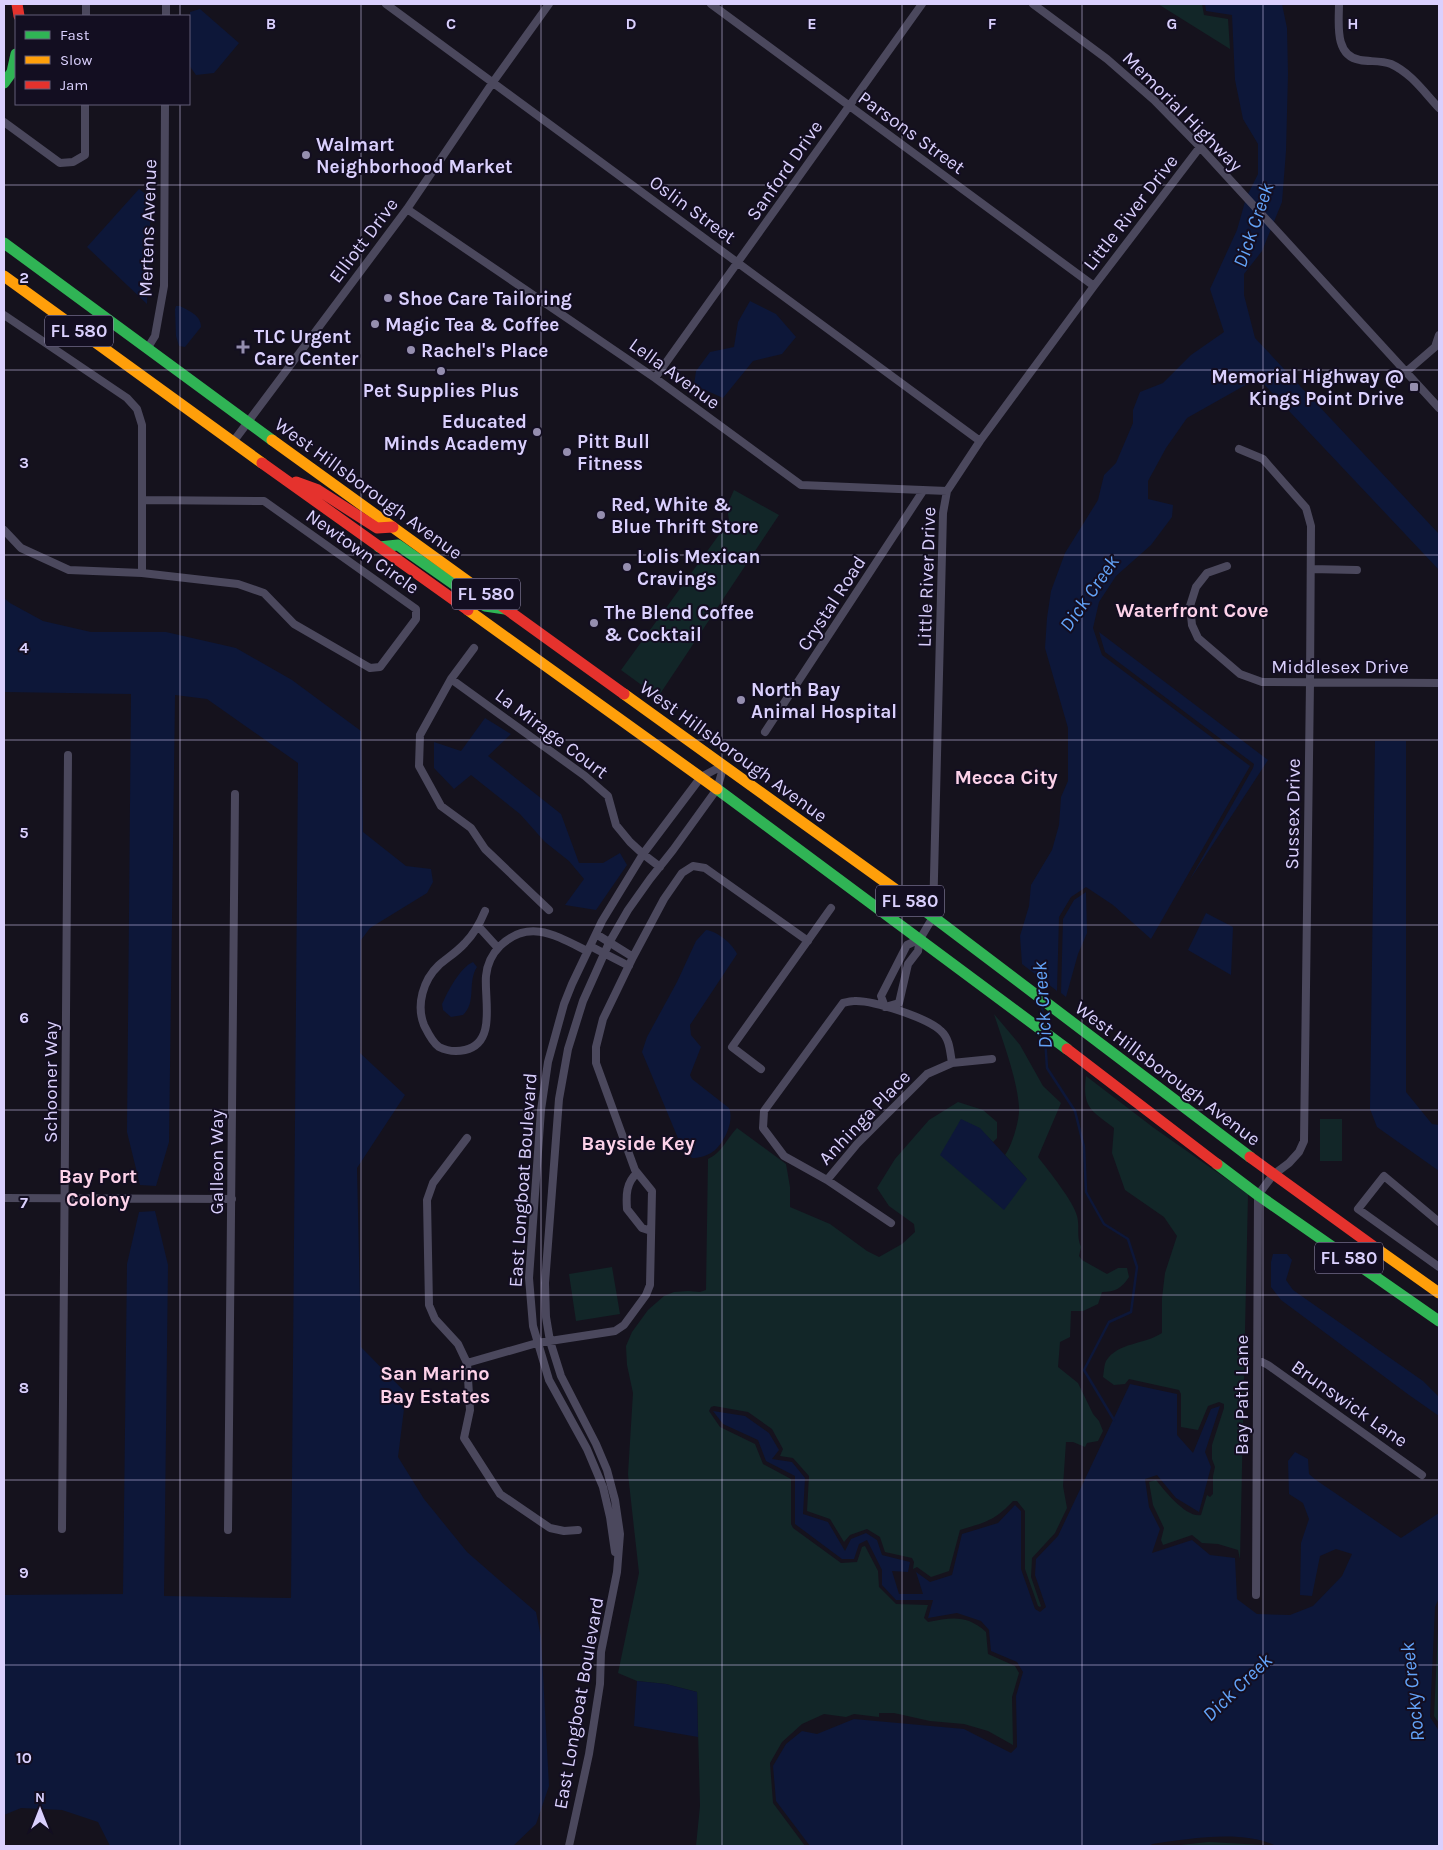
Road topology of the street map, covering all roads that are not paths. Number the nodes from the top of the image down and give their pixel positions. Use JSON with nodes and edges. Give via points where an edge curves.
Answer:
{"nodes":[{"id":1,"x":386,"y":4,"type":"edge"},
{"id":2,"x":549,"y":4,"type":"edge"},
{"id":3,"x":710,"y":4,"type":"edge"},
{"id":4,"x":922,"y":4,"type":"edge"},
{"id":5,"x":1033,"y":4,"type":"edge"},
{"id":6,"x":1339,"y":4,"type":"edge"},
{"id":7,"x":15,"y":58,"type":"edge"},
{"id":8,"x":493,"y":82,"type":"junction"},
{"id":9,"x":4,"y":83,"type":"edge"},
{"id":10,"x":86,"y":105,"type":"edge"},
{"id":11,"x":165,"y":105,"type":"edge"},
{"id":12,"x":849,"y":106,"type":"junction"},
{"id":13,"x":1439,"y":108,"type":"edge"},
{"id":14,"x":4,"y":122,"type":"edge"},
{"id":15,"x":1200,"y":147,"type":"junction"},
{"id":16,"x":408,"y":209,"type":"junction"},
{"id":17,"x":4,"y":243,"type":"edge"},
{"id":18,"x":738,"y":263,"type":"junction"},
{"id":19,"x":4,"y":276,"type":"edge"},
{"id":20,"x":1094,"y":286,"type":"junction"},
{"id":21,"x":4,"y":315,"type":"edge"},
{"id":22,"x":1439,"y":335,"type":"edge"},
{"id":23,"x":1437,"y":347,"type":"edge"},
{"id":24,"x":147,"y":349,"type":"junction"},
{"id":25,"x":1406,"y":372,"type":"junction"},
{"id":26,"x":655,"y":378,"type":"junction"},
{"id":27,"x":1439,"y":408,"type":"edge"},
{"id":28,"x":247,"y":422,"type":"junction"},
{"id":29,"x":980,"y":441,"type":"junction"},
{"id":30,"x":232,"y":442,"type":"junction"},
{"id":31,"x":1239,"y":449,"type":"dead end"},
{"id":32,"x":282,"y":477,"type":"junction"},
{"id":33,"x":922,"y":491,"type":"junction"},
{"id":34,"x":946,"y":491,"type":"junction"},
{"id":35,"x":142,"y":500,"type":"junction"},
{"id":36,"x":392,"y":527,"type":"junction"},
{"id":37,"x":4,"y":530,"type":"edge"},
{"id":38,"x":379,"y":547,"type":"junction"},
{"id":39,"x":1227,"y":566,"type":"dead end"},
{"id":40,"x":1311,"y":569,"type":"junction"},
{"id":41,"x":1358,"y":570,"type":"dead end"},
{"id":42,"x":142,"y":573,"type":"junction"},
{"id":43,"x":508,"y":610,"type":"junction"},
{"id":44,"x":474,"y":648,"type":"dead end"},
{"id":45,"x":452,"y":679,"type":"junction"},
{"id":46,"x":1310,"y":682,"type":"junction"},
{"id":47,"x":1439,"y":683,"type":"edge"},
{"id":48,"x":765,"y":732,"type":"dead end"},
{"id":49,"x":68,"y":755,"type":"dead end"},
{"id":50,"x":724,"y":765,"type":"junction"},
{"id":51,"x":701,"y":777,"type":"junction"},
{"id":52,"x":717,"y":789,"type":"junction"},
{"id":53,"x":235,"y":794,"type":"dead end"},
{"id":54,"x":642,"y":854,"type":"junction"},
{"id":55,"x":660,"y":867,"type":"junction"},
{"id":56,"x":831,"y":908,"type":"dead end"},
{"id":57,"x":549,"y":910,"type":"dead end"},
{"id":58,"x":485,"y":911,"type":"dead end"},
{"id":59,"x":933,"y":917,"type":"junction"},
{"id":60,"x":478,"y":926,"type":"junction"},
{"id":61,"x":596,"y":934,"type":"junction"},
{"id":62,"x":920,"y":939,"type":"junction"},
{"id":63,"x":808,"y":940,"type":"junction"},
{"id":64,"x":609,"y":942,"type":"junction"},
{"id":65,"x":498,"y":948,"type":"junction"},
{"id":66,"x":588,"y":948,"type":"junction"},
{"id":67,"x":604,"y":953,"type":"junction"},
{"id":68,"x":634,"y":957,"type":"junction"},
{"id":69,"x":629,"y":966,"type":"junction"},
{"id":70,"x":887,"y":984,"type":"junction"},
{"id":71,"x":902,"y":990,"type":"junction"},
{"id":72,"x":885,"y":1007,"type":"junction"},
{"id":73,"x":992,"y":1059,"type":"dead end"},
{"id":74,"x":952,"y":1063,"type":"junction"},
{"id":75,"x":761,"y":1069,"type":"dead end"},
{"id":76,"x":467,"y":1138,"type":"dead end"},
{"id":77,"x":637,"y":1173,"type":"junction"},
{"id":78,"x":1273,"y":1175,"type":"junction"},
{"id":79,"x":827,"y":1180,"type":"junction"},
{"id":80,"x":1258,"y":1195,"type":"junction"},
{"id":81,"x":4,"y":1198,"type":"edge"},
{"id":82,"x":65,"y":1198,"type":"junction"},
{"id":83,"x":232,"y":1199,"type":"junction"},
{"id":84,"x":1439,"y":1222,"type":"edge"},
{"id":85,"x":890,"y":1223,"type":"dead end"},
{"id":86,"x":651,"y":1231,"type":"junction"},
{"id":87,"x":1439,"y":1267,"type":"edge"},
{"id":88,"x":1439,"y":1293,"type":"edge"},
{"id":89,"x":1439,"y":1321,"type":"edge"},
{"id":90,"x":550,"y":1341,"type":"junction"},
{"id":91,"x":537,"y":1343,"type":"junction"},
{"id":92,"x":1258,"y":1360,"type":"junction"},
{"id":93,"x":467,"y":1363,"type":"junction"},
{"id":94,"x":1422,"y":1475,"type":"dead end"},
{"id":95,"x":62,"y":1529,"type":"dead end"},
{"id":96,"x":228,"y":1530,"type":"dead end"},
{"id":97,"x":578,"y":1530,"type":"dead end"},
{"id":98,"x":617,"y":1564,"type":"junction"},
{"id":99,"x":1256,"y":1596,"type":"dead end"},
{"id":100,"x":570,"y":1846,"type":"edge"}],
"edges":[{"from":1,"to":8,"type":"street","name":"Oslin Street"},
{"from":2,"to":8,"type":"street","name":"Elliott Drive"},
{"from":3,"to":12,"type":"street","name":"Parsons Street"},
{"from":4,"to":12,"type":"street","name":"Sanford Drive"},
{"from":5,"to":15,"type":"street","name":"Memorial Highway","via":[[1108,59]]},
{"from":6,"to":13,"type":"street","via":[[1339,38],[1345,52],[1357,60],[1388,63],[1407,72]]},
{"from":7,"to":9,"type":"main road","via":[[12,72]]},
{"from":8,"to":16,"type":"street","name":"Elliott Drive"},
{"from":8,"to":18,"type":"street","name":"Oslin Street"},
{"from":10,"to":14,"type":"street","via":[[85,155],[73,162],[60,163]]},
{"from":11,"to":24,"type":"street","name":"Mertens Avenue","via":[[164,286],[156,336]]},
{"from":12,"to":18,"type":"street","name":"Sanford Drive"},
{"from":12,"to":20,"type":"street","name":"Parsons Street"},
{"from":15,"to":20,"type":"street","name":"Little River Drive"},
{"from":15,"to":25,"type":"street","name":"Memorial Highway"},
{"from":16,"to":26,"type":"street","name":"Lella Avenue"},
{"from":16,"to":28,"type":"street","name":"Elliott Drive"},
{"from":17,"to":24,"type":"main road","name":"West Hillsborough Avenue","number":"FL 580"},
{"from":18,"to":26,"type":"street","name":"Sanford Drive"},
{"from":18,"to":29,"type":"street","name":"Oslin Street"},
{"from":19,"to":30,"type":"main road","number":"FL 580"},
{"from":20,"to":29,"type":"street","name":"Little River Drive"},
{"from":21,"to":35,"type":"street","via":[[127,398],[137,409],[142,425]]},
{"from":22,"to":23,"type":"street"},
{"from":23,"to":25,"type":"street"},
{"from":24,"to":28,"type":"main road","name":"West Hillsborough Avenue","number":"FL 580"},
{"from":25,"to":27,"type":"street","name":"Memorial Highway"},
{"from":26,"to":33,"type":"street","name":"Lella Avenue","via":[[801,485]]},
{"from":28,"to":30,"type":"street","name":"Elliott Drive"},
{"from":28,"to":36,"type":"main road","name":"West Hillsborough Avenue","number":"FL 580"},
{"from":29,"to":34,"type":"street","name":"Little River Drive"},
{"from":30,"to":32,"type":"main road","number":"FL 580"},
{"from":31,"to":40,"type":"street","name":"Sussex Drive","via":[[1263,459],[1306,508],[1310,526]]},
{"from":32,"to":36,"type":"main road","via":[[318,490],[377,528]]},
{"from":32,"to":38,"type":"main road","number":"FL 580"},
{"from":33,"to":34,"type":"street","name":"Lella Avenue"},
{"from":33,"to":48,"type":"street","name":"Crystal Road"},
{"from":34,"to":59,"type":"street","name":"Little River Drive"},
{"from":35,"to":42,"type":"street"},
{"from":35,"to":42,"type":"street","name":"Newtown Circle","via":[[264,501],[416,609],[416,619],[380,667],[370,668],[294,624],[264,594],[238,584]]},
{"from":36,"to":43,"type":"main road","name":"West Hillsborough Avenue","number":"FL 580"},
{"from":37,"to":42,"type":"street","name":"Newtown Circle","via":[[21,548],[69,570]]},
{"from":38,"to":43,"type":"main road","via":[[398,545],[485,606]]},
{"from":38,"to":51,"type":"main road","number":"FL 580"},
{"from":39,"to":46,"type":"street","name":"Middlesex Drive","via":[[1207,573],[1196,587],[1190,606],[1192,625],[1198,638],[1240,674],[1262,682]]},
{"from":40,"to":41,"type":"street"},
{"from":40,"to":46,"type":"street","name":"Sussex Drive"},
{"from":43,"to":50,"type":"main road","name":"West Hillsborough Avenue","number":"FL 580"},
{"from":44,"to":45,"type":"street"},
{"from":45,"to":54,"type":"street","name":"La Mirage Court","via":[[608,796],[616,825]]},
{"from":45,"to":57,"type":"street","via":[[420,735],[419,766],[440,806],[471,828],[485,849]]},
{"from":46,"to":47,"type":"street","name":"Middlesex Drive"},
{"from":46,"to":78,"type":"street","name":"Sussex Drive","via":[[1304,1141],[1289,1163]]},
{"from":49,"to":82,"type":"street","name":"Schooner Way"},
{"from":50,"to":51,"type":"street","name":"East Longboat Boulevard"},
{"from":50,"to":52,"type":"street","name":"East Longboat Boulevard"},
{"from":50,"to":59,"type":"main road","name":"West Hillsborough Avenue","number":"FL 580"},
{"from":51,"to":52,"type":"main road","number":"FL 580"},
{"from":51,"to":54,"type":"street","name":"East Longboat Boulevard"},
{"from":52,"to":55,"type":"street","name":"East Longboat Boulevard"},
{"from":52,"to":62,"type":"main road","number":"FL 580"},
{"from":53,"to":83,"type":"street","name":"Galleon Way"},
{"from":54,"to":55,"type":"street","name":"La Mirage Court"},
{"from":54,"to":61,"type":"street","name":"East Longboat Boulevard"},
{"from":55,"to":64,"type":"street","name":"East Longboat Boulevard"},
{"from":56,"to":63,"type":"street"},
{"from":58,"to":60,"type":"street"},
{"from":59,"to":62,"type":"street","name":"Little River Drive"},
{"from":59,"to":78,"type":"main road","name":"West Hillsborough Avenue","number":"FL 580"},
{"from":60,"to":65,"type":"street"},
{"from":60,"to":65,"type":"street","via":[[466,942],[434,970],[423,991],[423,1021],[430,1037],[439,1046],[450,1051],[464,1050],[481,1041],[486,1022],[487,968]]},
{"from":61,"to":64,"type":"street"},
{"from":61,"to":66,"type":"street","name":"East Longboat Boulevard"},
{"from":62,"to":70,"type":"street","via":[[907,945]]},
{"from":62,"to":71,"type":"street","via":[[918,951],[908,964]]},
{"from":62,"to":80,"type":"main road","number":"FL 580"},
{"from":63,"to":68,"type":"street","via":[[698,866],[682,873],[664,899]]},
{"from":63,"to":75,"type":"street","via":[[732,1047]]},
{"from":64,"to":67,"type":"street","name":"East Longboat Boulevard"},
{"from":64,"to":68,"type":"street"},
{"from":65,"to":66,"type":"street","via":[[511,937],[527,931],[554,935]]},
{"from":66,"to":67,"type":"street"},
{"from":66,"to":91,"type":"street","name":"East Longboat Boulevard","via":[[558,1024],[541,1110],[529,1278],[530,1308]]},
{"from":67,"to":69,"type":"street"},
{"from":67,"to":90,"type":"street","name":"East Longboat Boulevard","via":[[583,1001],[560,1088],[545,1283]]},
{"from":68,"to":69,"type":"street"},
{"from":69,"to":77,"type":"street","via":[[603,1019],[596,1059]]},
{"from":70,"to":71,"type":"street"},
{"from":70,"to":72,"type":"street","via":[[881,996]]},
{"from":71,"to":72,"type":"street","via":[[899,1003]]},
{"from":72,"to":74,"type":"street","via":[[924,1019],[941,1031],[947,1039]]},
{"from":72,"to":79,"type":"street","via":[[856,1000],[843,1003],[764,1111],[763,1128],[784,1156]]},
{"from":73,"to":74,"type":"street","name":"Anhinga Place"},
{"from":74,"to":79,"type":"street","name":"Anhinga Place","via":[[927,1074],[857,1144]]},
{"from":76,"to":93,"type":"street","via":[[433,1183],[427,1200],[429,1305],[435,1319],[458,1344]]},
{"from":77,"to":86,"type":"street","via":[[652,1191]]},
{"from":77,"to":86,"type":"street","via":[[629,1183],[627,1209],[642,1228]]},
{"from":78,"to":80,"type":"street","name":"Sussex Drive"},
{"from":78,"to":88,"type":"main road","name":"West Hillsborough Avenue","number":"FL 580"},
{"from":79,"to":85,"type":"street"},
{"from":80,"to":89,"type":"main road","number":"FL 580"},
{"from":80,"to":92,"type":"street","name":"Bay Path Lane"},
{"from":81,"to":82,"type":"street"},
{"from":82,"to":83,"type":"street"},
{"from":82,"to":95,"type":"street","name":"Schooner Way"},
{"from":83,"to":96,"type":"street","name":"Galleon Way"},
{"from":84,"to":87,"type":"street","via":[[1384,1176],[1358,1208]]},
{"from":86,"to":90,"type":"street","via":[[650,1285],[627,1321],[615,1331]]},
{"from":90,"to":91,"type":"street"},
{"from":90,"to":98,"type":"street","name":"East Longboat Boulevard","via":[[561,1376],[599,1450],[611,1484],[620,1534]]},
{"from":91,"to":93,"type":"street"},
{"from":91,"to":98,"type":"street","name":"East Longboat Boulevard","via":[[554,1391],[587,1450],[603,1487]]},
{"from":92,"to":94,"type":"street","name":"Brunswick Lane"},
{"from":92,"to":99,"type":"street","name":"Bay Path Lane"},
{"from":93,"to":97,"type":"street","via":[[470,1410],[464,1438],[500,1494],[550,1528]]},
{"from":98,"to":100,"type":"street","name":"East Longboat Boulevard","via":[[601,1652],[600,1684],[589,1754]]}]}
